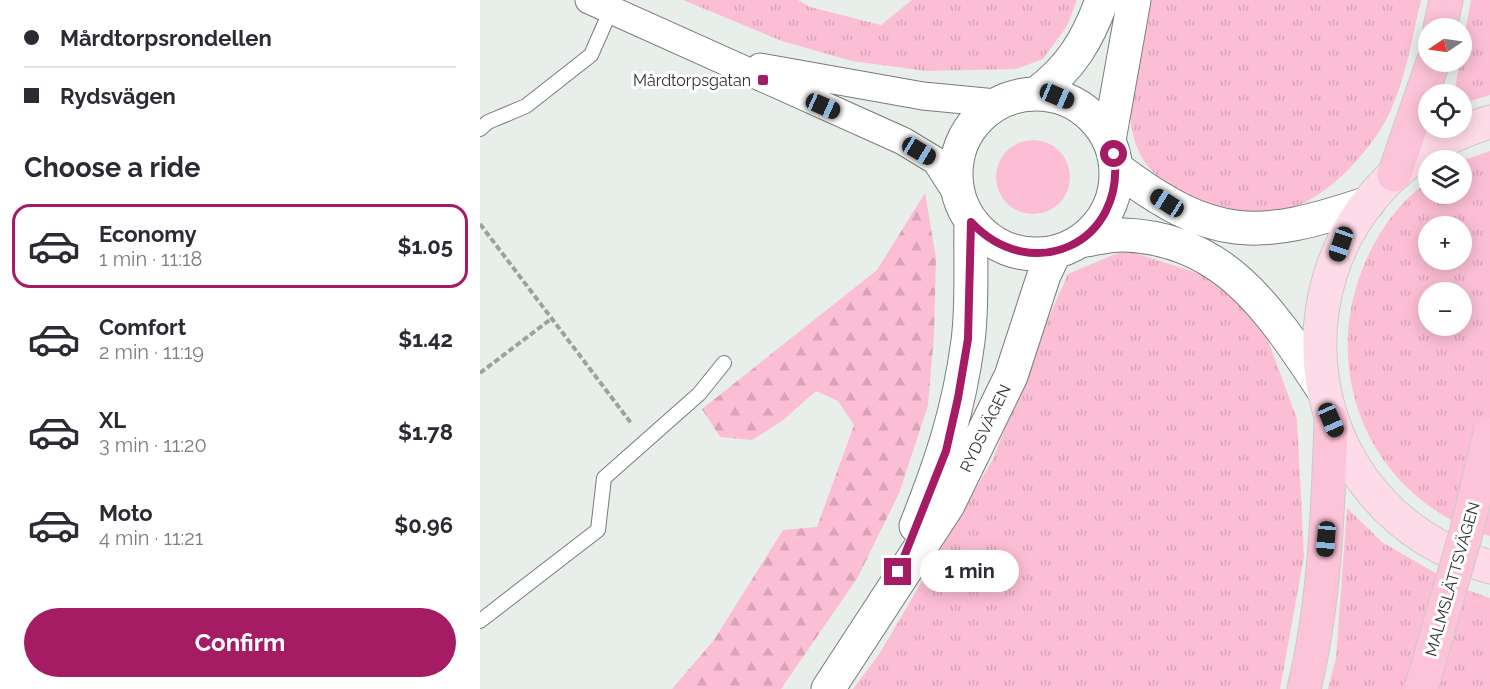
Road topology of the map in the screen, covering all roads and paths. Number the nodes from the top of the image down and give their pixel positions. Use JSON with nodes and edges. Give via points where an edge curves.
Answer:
{"nodes":[{"id":1,"x":1102,"y":0,"type":"edge"},
{"id":2,"x":1134,"y":0,"type":"edge"},
{"id":3,"x":1446,"y":0,"type":"edge"},
{"id":4,"x":605,"y":4,"type":"edge"},
{"id":5,"x":1442,"y":18,"type":"edge"},
{"id":6,"x":716,"y":59,"type":"junction"},
{"id":7,"x":1430,"y":72,"type":"edge"},
{"id":8,"x":1037,"y":93,"type":"junction"},
{"id":9,"x":996,"y":103,"type":"junction"},
{"id":10,"x":1490,"y":122,"type":"edge"},
{"id":11,"x":480,"y":129,"type":"edge"},
{"id":12,"x":1113,"y":154,"type":"junction"},
{"id":13,"x":1394,"y":175,"type":"junction"},
{"id":14,"x":1368,"y":203,"type":"junction"},
{"id":15,"x":965,"y":209,"type":"junction"},
{"id":16,"x":480,"y":224,"type":"edge"},
{"id":17,"x":1068,"y":246,"type":"junction"},
{"id":18,"x":551,"y":319,"type":"junction"},
{"id":19,"x":723,"y":363,"type":"dead end"},
{"id":20,"x":480,"y":373,"type":"edge"},
{"id":21,"x":1322,"y":388,"type":"junction"},
{"id":22,"x":1331,"y":420,"type":"junction"},
{"id":23,"x":1490,"y":434,"type":"edge"},
{"id":24,"x":645,"y":441,"type":"junction"},
{"id":25,"x":1490,"y":567,"type":"edge"},
{"id":26,"x":890,"y":592,"type":"junction"},
{"id":27,"x":480,"y":621,"type":"edge"},
{"id":28,"x":828,"y":689,"type":"edge"},
{"id":29,"x":1304,"y":689,"type":"edge"},
{"id":30,"x":1420,"y":689,"type":"edge"}],
"edges":[{"from":1,"to":8,"type":"street","via":[[1078,55],[1059,77]]},
{"from":2,"to":12,"type":"street"},
{"from":3,"to":5,"type":"highway"},
{"from":4,"to":6,"type":"street"},
{"from":4,"to":11,"type":"lane","via":[[591,56],[526,106]]},
{"from":6,"to":9,"type":"street","via":[[923,96]]},
{"from":6,"to":15,"type":"street","via":[[903,141],[936,161]]},
{"from":7,"to":13,"type":"highway"},
{"from":8,"to":9,"type":"street"},
{"from":8,"to":12,"type":"street","via":[[1076,104],[1093,117]]},
{"from":9,"to":15,"type":"street","via":[[977,118],[964,138],[956,166]]},
{"from":10,"to":13,"type":"main road","via":[[1454,135]]},
{"from":12,"to":14,"type":"street","via":[[1167,203],[1223,226],[1251,230],[1281,228]]},
{"from":12,"to":17,"type":"street","via":[[1113,194],[1108,208],[1092,232]]},
{"from":13,"to":14,"type":"main road"},
{"from":14,"to":21,"type":"main road","via":[[1341,244],[1325,290],[1318,339]]},
{"from":15,"to":17,"type":"street","via":[[993,242],[1007,249],[1039,254]]},
{"from":15,"to":26,"type":"street","name":"RYDSVÄGEN","via":[[968,339],[958,398],[946,451]]},
{"from":16,"to":18,"type":"path"},
{"from":17,"to":21,"type":"street","via":[[1124,235],[1159,239],[1215,263],[1265,304]]},
{"from":17,"to":26,"type":"street","name":"RYDSVÄGEN","via":[[1044,275],[1011,376],[948,506]]},
{"from":18,"to":20,"type":"path"},
{"from":18,"to":24,"type":"path"},
{"from":19,"to":24,"type":"lane","via":[[699,394]]},
{"from":21,"to":22,"type":"main road"},
{"from":22,"to":25,"type":"main road","via":[[1347,456],[1369,490],[1397,518],[1429,542],[1464,560]]},
{"from":22,"to":29,"type":"highway","via":[[1328,515],[1317,633]]},
{"from":23,"to":30,"type":"highway","name":"MALMSLÄTTSVÄGEN","bridge":true,"via":[[1466,533]]},
{"from":24,"to":27,"type":"lane","via":[[604,478],[598,530]]},
{"from":26,"to":28,"type":"street","name":"RYDSVÄGEN"}]}
